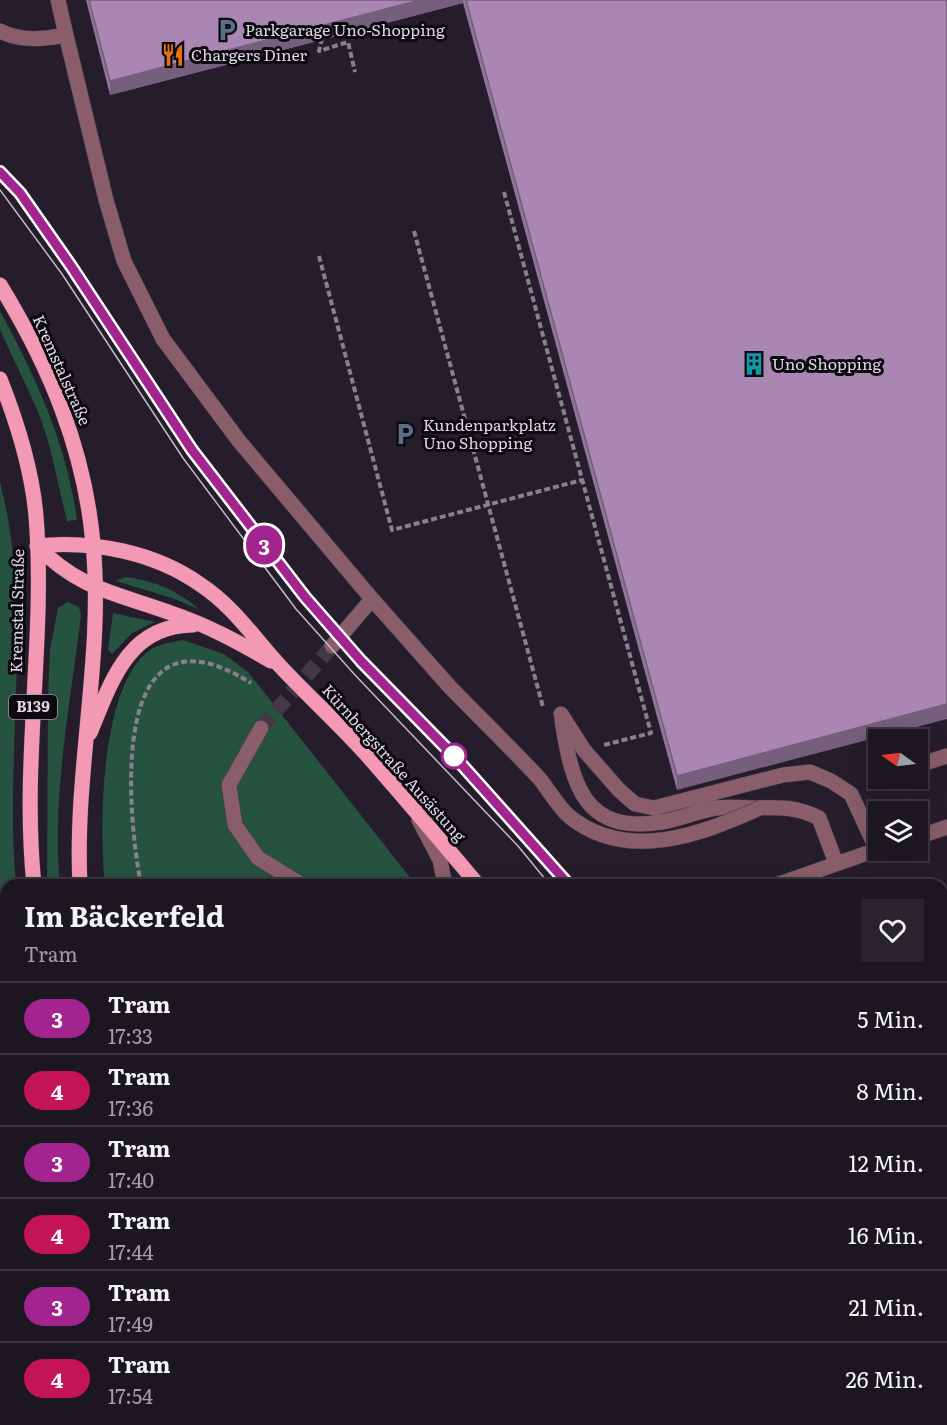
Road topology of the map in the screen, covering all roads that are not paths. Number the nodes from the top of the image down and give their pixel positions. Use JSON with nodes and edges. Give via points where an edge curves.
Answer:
{"nodes":[{"id":1,"x":58,"y":0,"type":"edge"},
{"id":2,"x":0,"y":31,"type":"edge"},
{"id":3,"x":66,"y":35,"type":"junction"},
{"id":4,"x":0,"y":285,"type":"edge"},
{"id":5,"x":0,"y":379,"type":"edge"},
{"id":6,"x":94,"y":545,"type":"junction"},
{"id":7,"x":37,"y":546,"type":"junction"},
{"id":8,"x":94,"y":588,"type":"junction"},
{"id":9,"x":372,"y":599,"type":"junction"},
{"id":10,"x":203,"y":626,"type":"junction"},
{"id":11,"x":332,"y":646,"type":"tunnel mouth"},
{"id":12,"x":281,"y":667,"type":"junction"},
{"id":13,"x":261,"y":728,"type":"tunnel mouth"},
{"id":14,"x":84,"y":747,"type":"junction"},
{"id":15,"x":947,"y":756,"type":"edge"},
{"id":16,"x":928,"y":762,"type":"edge"},
{"id":17,"x":760,"y":808,"type":"junction"},
{"id":18,"x":414,"y":810,"type":"junction"},
{"id":19,"x":947,"y":827,"type":"edge"},
{"id":20,"x":868,"y":829,"type":"edge"},
{"id":21,"x":928,"y":834,"type":"edge"},
{"id":22,"x":868,"y":853,"type":"edge"},
{"id":23,"x":836,"y":863,"type":"junction"},
{"id":24,"x":34,"y":879,"type":"edge"},
{"id":25,"x":80,"y":879,"type":"edge"},
{"id":26,"x":292,"y":879,"type":"edge"},
{"id":27,"x":444,"y":879,"type":"edge"},
{"id":28,"x":473,"y":879,"type":"edge"},
{"id":29,"x":792,"y":879,"type":"edge"}],
"edges":[{"from":1,"to":3,"type":"street"},
{"from":2,"to":3,"type":"street","via":[[40,40]]},
{"from":3,"to":9,"type":"street","via":[[124,261],[163,339],[239,441]]},
{"from":4,"to":6,"type":"main road","name":"Kremstalstraße","via":[[45,367],[64,412],[80,464]]},
{"from":5,"to":7,"type":"main road","name":"Kremstal Straße","number":"B139","via":[[26,455]]},
{"from":6,"to":7,"type":"main road"},
{"from":6,"to":8,"type":"main road"},
{"from":6,"to":12,"type":"main road","via":[[142,557],[202,585],[239,618]]},
{"from":7,"to":8,"type":"main road","via":[[67,572]]},
{"from":7,"to":24,"type":"main road","name":"Kremstal Straße","number":"B139","via":[[31,784]]},
{"from":8,"to":10,"type":"main road"},
{"from":8,"to":14,"type":"main road"},
{"from":9,"to":11,"type":"street"},
{"from":9,"to":17,"type":"street","bridge":true,"via":[[570,817],[602,835],[636,843],[668,840],[721,825]]},
{"from":10,"to":12,"type":"main road"},
{"from":10,"to":14,"type":"main road","via":[[176,625],[158,630],[122,661]]},
{"from":12,"to":18,"type":"main road","name":"Kürnbergstraße Ausästung"},
{"from":13,"to":26,"type":"street","via":[[229,785],[236,825],[258,858]]},
{"from":14,"to":25,"type":"main road"},
{"from":15,"to":16,"type":"street"},
{"from":17,"to":20,"type":"street","via":[[717,808],[664,822],[629,826],[605,819],[591,807],[574,779],[561,714],[585,750],[635,804],[654,808],[783,775],[810,772],[851,794]]},
{"from":17,"to":23,"type":"street","via":[[801,809],[819,818]]},
{"from":18,"to":27,"type":"street","via":[[440,861]]},
{"from":18,"to":28,"type":"main road","name":"Kürnbergstraße Ausästung"},
{"from":19,"to":21,"type":"street"},
{"from":22,"to":23,"type":"street"},
{"from":23,"to":29,"type":"street"}]}
